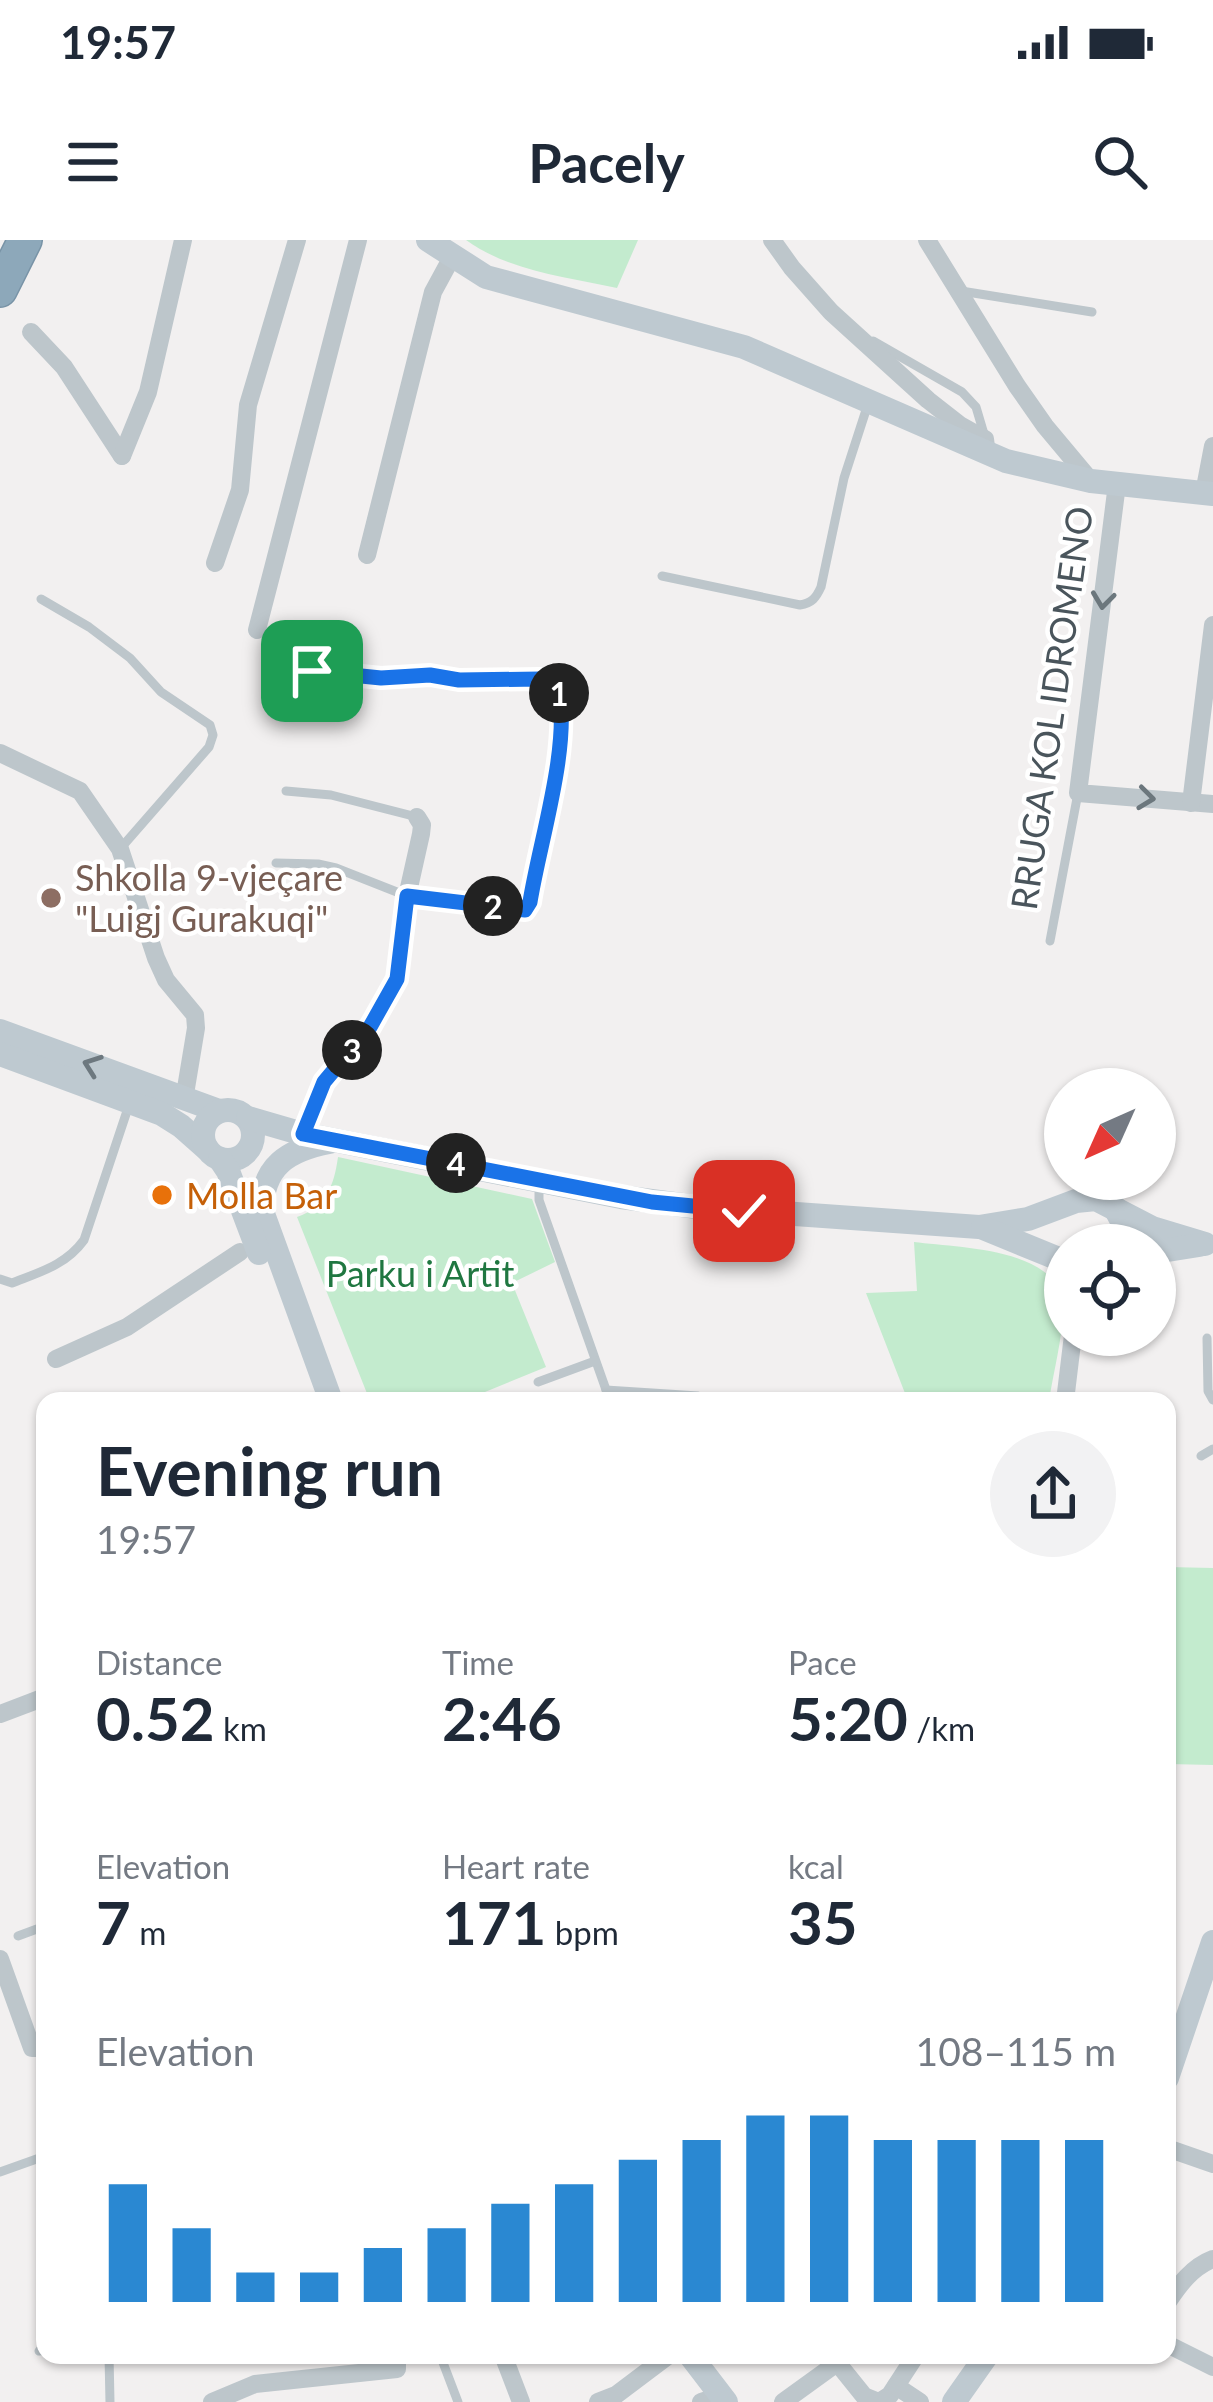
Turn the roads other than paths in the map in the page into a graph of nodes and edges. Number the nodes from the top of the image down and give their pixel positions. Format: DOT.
graph roads {
  1 [pos="22,240"];
  2 [pos="183,240"];
  3 [pos="297,240"];
  4 [pos="358,240"];
  5 [pos="428,240"];
  6 [pos="772,240"];
  7 [pos="927,240"];
  8 [pos="452,257"];
  9 [pos="0,269"];
  10 [pos="0,290"];
  11 [pos="958,291"];
  12 [pos="1091,312"];
  13 [pos="31,332"];
  14 [pos="868,404"];
  15 [pos="1213,446"];
  16 [pos="986,447"];
  17 [pos="1090,481"];
  18 [pos="1117,484"];
  19 [pos="1209,494"];
  20 [pos="367,555"];
  21 [pos="214,563"];
  22 [pos="662,576"];
  23 [pos="40,599"];
  24 [pos="1213,625"];
  25 [pos="257,630"];
  26 [pos="312,671"];
  27 [pos="0,752"];
  28 [pos="286,791"];
  29 [pos="1078,793"];
  30 [pos="1191,803"];
  31 [pos="1213,804"];
  32 [pos="417,817"];
  33 [pos="120,848"];
  34 [pos="276,863"];
  35 [pos="407,896"];
  36 [pos="1050,941"];
  37 [pos="0,1031"];
  38 [pos="0,1054"];
  39 [pos="123,1100"];
  40 [pos="184,1100"];
  41 [pos="219,1111"];
  42 [pos="248,1118"];
  43 [pos="303,1134"];
  44 [pos="337,1140"];
  45 [pos="231,1153"];
  46 [pos="539,1179"];
  47 [pos="1067,1206"];
  48 [pos="1114,1208"];
  49 [pos="262,1211"];
  50 [pos="1056,1224"];
  51 [pos="1123,1224"];
  52 [pos="979,1227"];
  53 [pos="1209,1245"];
  54 [pos="1176,1249"];
  55 [pos="239,1252"];
  56 [pos="1044,1253"];
  57 [pos="0,1280"];
  58 [pos="1207,1338"];
  59 [pos="1070,1356"];
  60 [pos="56,1359"];
  61 [pos="595,1361"];
  62 [pos="538,1382"];
  63 [pos="312,1392"];
  64 [pos="328,1392"];
  65 [pos="607,1392"];
  66 [pos="1066,1392"];
  67 [pos="1213,1400"];
  68 [pos="1213,1449"];
  69 [pos="1202,1456"];
  70 [pos="36,1700"];
  71 [pos="0,1714"];
  72 [pos="36,1929"];
  73 [pos="18,1936"];
  74 [pos="1213,1942"];
  75 [pos="0,1959"];
  76 [pos="1176,2032"];
  77 [pos="36,2041"];
  78 [pos="1176,2151"];
  79 [pos="36,2159"];
  80 [pos="1213,2164"];
  81 [pos="0,2172"];
  82 [pos="1213,2259"];
  83 [pos="1176,2291"];
  84 [pos="1176,2348"];
  85 [pos="109,2364"];
  86 [pos="397,2364"];
  87 [pos="444,2364"];
  88 [pos="506,2364"];
  89 [pos="660,2364"];
  90 [pos="679,2364"];
  91 [pos="694,2364"];
  92 [pos="828,2364"];
  93 [pos="838,2364"];
  94 [pos="910,2364"];
  95 [pos="981,2364"];
  96 [pos="1213,2367"];
  97 [pos="896,2386"];
  98 [pos="611,2400"];
  99 [pos="110,2402"];
  100 [pos="212,2402"];
  101 [pos="458,2402"];
  102 [pos="521,2402"];
  103 [pos="711,2402"];
  104 [pos="783,2402"];
  105 [pos="920,2402"];
  106 [pos="954,2402"];
  1 -- 9 [label="highway"];
  1 -- 10 [label="highway"];
  2 -- 13 [label="street"];
  3 -- 21 [label="street"];
  4 -- 25 [label="street"];
  5 -- 8 [label="main road"];
  6 -- 16 [label="street"];
  7 -- 11 [label="street"];
  8 -- 14 [label="main road"];
  8 -- 20 [label="street"];
  11 -- 12 [label="lane"];
  11 -- 17 [label="street"];
  14 -- 16 [label="main road"];
  14 -- 22 [label="lane"];
  15 -- 19 [label="street"];
  16 -- 17 [label="main road"];
  17 -- 18 [label="main road"];
  18 -- 19 [label="main road"];
  18 -- 29 [label="street, RRUGA KOL IDROMENO, one-way"];
  23 -- 33 [label="lane"];
  24 -- 30 [label="street"];
  26 -- 35 [label="street"];
  27 -- 33 [label="street"];
  28 -- 32 [label="lane"];
  29 -- 30 [label="street, one-way"];
  29 -- 36 [label="lane, RRUGA KOL IDROMENO"];
  30 -- 31 [label="street"];
  32 -- 35 [label="street"];
  33 -- 40 [label="street"];
  34 -- 35 [label="lane"];
  35 -- 43 [label="street"];
  40 -- 37 [label="main road, one-way"];
  38 -- 39 [label="main road"];
  39 -- 45 [label="main road"];
  39 -- 57 [label="lane"];
  40 -- 41 [label="main road"];
  41 -- 42 [label="main road"];
  41 -- 45 [label="main road"];
  42 -- 43 [label="main road"];
  42 -- 45 [label="main road"];
  43 -- 44 [label="main road"];
  43 -- 45 [label="main road"];
  44 -- 46 [label="main road"];
  44 -- 49 [label="main road"];
  45 -- 49 [label="main road"];
  45 -- 63 [label="main road"];
  46 -- 52 [label="main road"];
  46 -- 61 [label="lane"];
  47 -- 48 [label="main road"];
  47 -- 50 [label="main road"];
  47 -- 52 [label="main road"];
  48 -- 51 [label="main road"];
  48 -- 53 [label="main road"];
  49 -- 64 [label="main road"];
  52 -- 56 [label="main road"];
  53 -- 54 [label="main road"];
  55 -- 60 [label="street"];
  58 -- 67 [label="lane"];
  59 -- 66 [label="street"];
  61 -- 62 [label="lane"];
  61 -- 65 [label="lane"];
  68 -- 69 [label="lane"];
  70 -- 71 [label="street"];
  72 -- 73 [label="lane"];
  74 -- 76 [label="main road"];
  75 -- 77 [label="street"];
  78 -- 80 [label="street"];
  79 -- 81 [label="lane"];
  82 -- 83 [label="street"];
  84 -- 96 [label="street"];
  85 -- 99 [label="lane"];
  86 -- 100 [label="street"];
  87 -- 101 [label="lane"];
  88 -- 102 [label="street"];
  89 -- 98 [label="street"];
  90 -- 103 [label="main road"];
  91 -- 103 [label="main road"];
  92 -- 104 [label="street"];
  93 -- 97 [label="street"];
  94 -- 97 [label="street"];
  95 -- 106 [label="main road"];
  97 -- 105 [label="street"];
}
